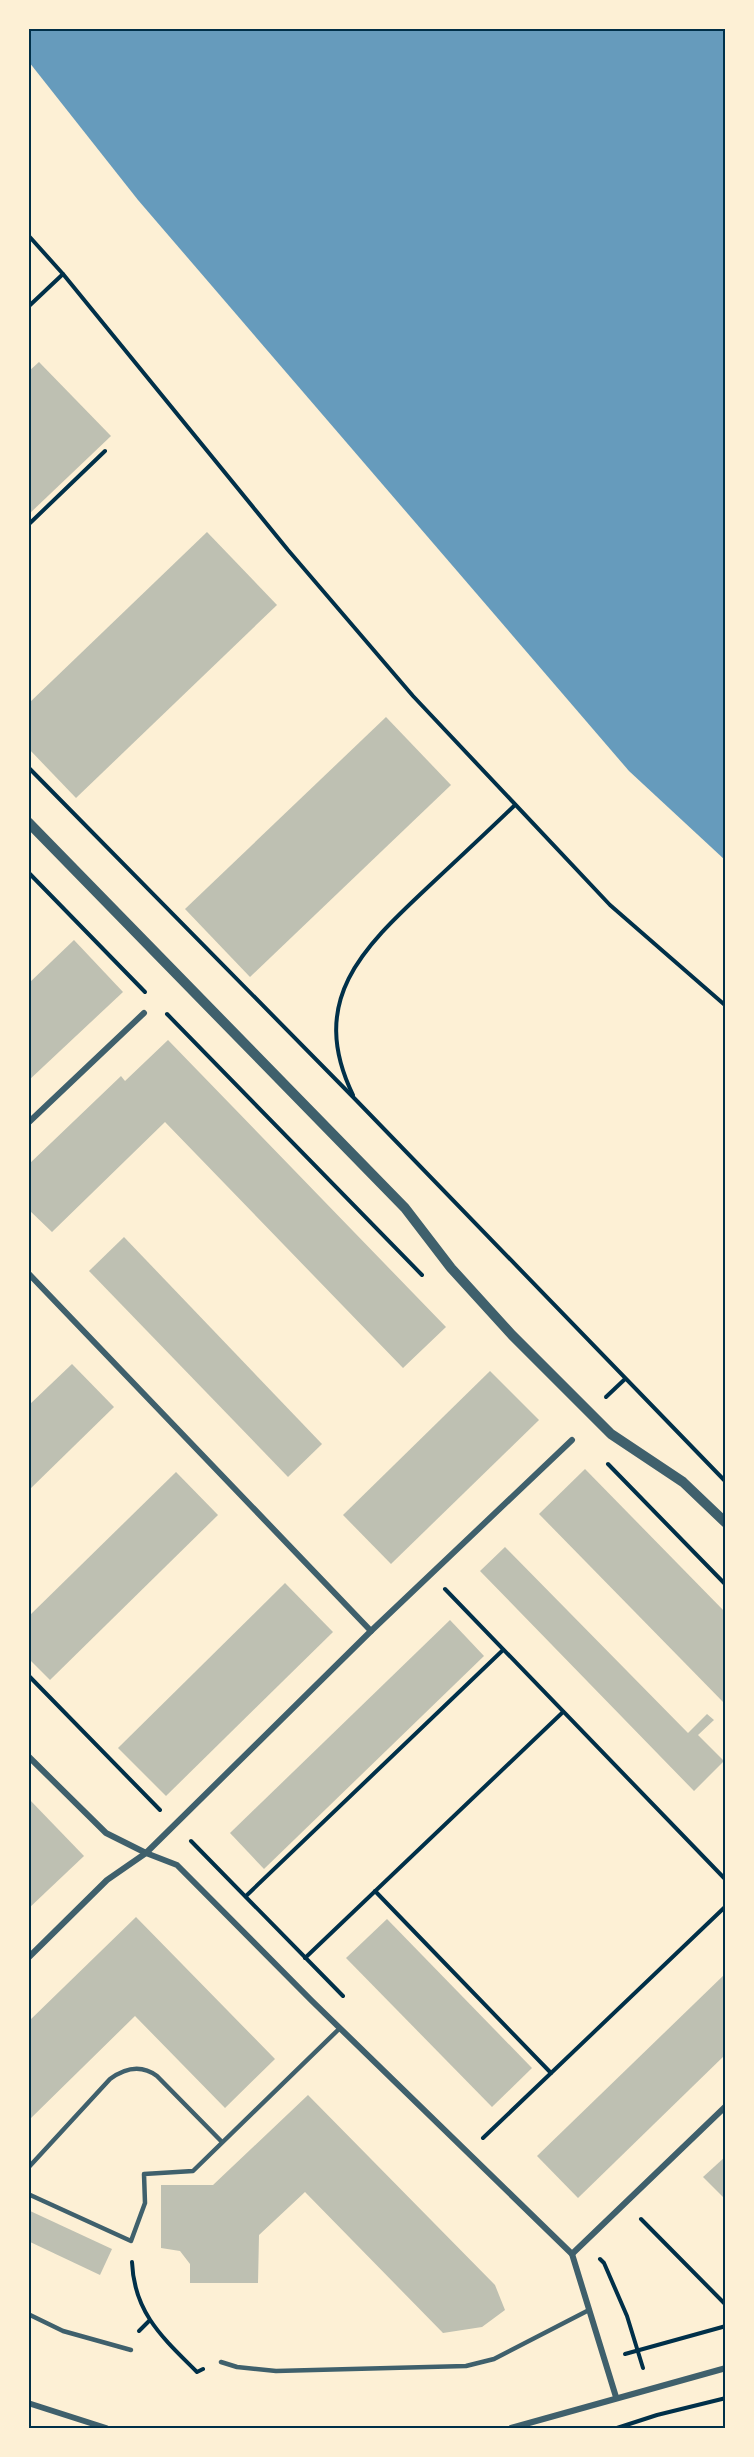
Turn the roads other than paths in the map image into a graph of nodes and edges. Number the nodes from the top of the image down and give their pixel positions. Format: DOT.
graph roads {
  1 [pos="28,822"];
  2 [pos="144,1013"];
  3 [pos="28,1123"];
  4 [pos="28,1274"];
  5 [pos="572,1440"];
  6 [pos="726,1523"];
  7 [pos="371,1631"];
  8 [pos="28,1756"];
  9 [pos="146,1853"];
  10 [pos="28,1958"];
  11 [pos="340,2028"];
  12 [pos="726,2106"];
  13 [pos="222,2142"];
  14 [pos="28,2168"];
  15 [pos="28,2194"];
  16 [pos="572,2254"];
  17 [pos="589,2310"];
  18 [pos="28,2314"];
  19 [pos="131,2350"];
  20 [pos="221,2362"];
  21 [pos="726,2368"];
  22 [pos="616,2397"];
  23 [pos="28,2403"];
  24 [pos="106,2428"];
  25 [pos="512,2428"];
  1 -- 6 [label="street"];
  2 -- 3 [label="street"];
  4 -- 7 [label="street"];
  5 -- 7 [label="street"];
  7 -- 9 [label="street"];
  8 -- 9 [label="street"];
  9 -- 10 [label="street"];
  9 -- 11 [label="street"];
  11 -- 13 [label="lane"];
  11 -- 16 [label="street"];
  12 -- 16 [label="street"];
  13 -- 14 [label="lane"];
  13 -- 15 [label="lane"];
  16 -- 17 [label="street"];
  17 -- 20 [label="lane"];
  17 -- 22 [label="street"];
  18 -- 19 [label="lane"];
  21 -- 22 [label="street"];
  22 -- 25 [label="street"];
  23 -- 24 [label="street"];
}
